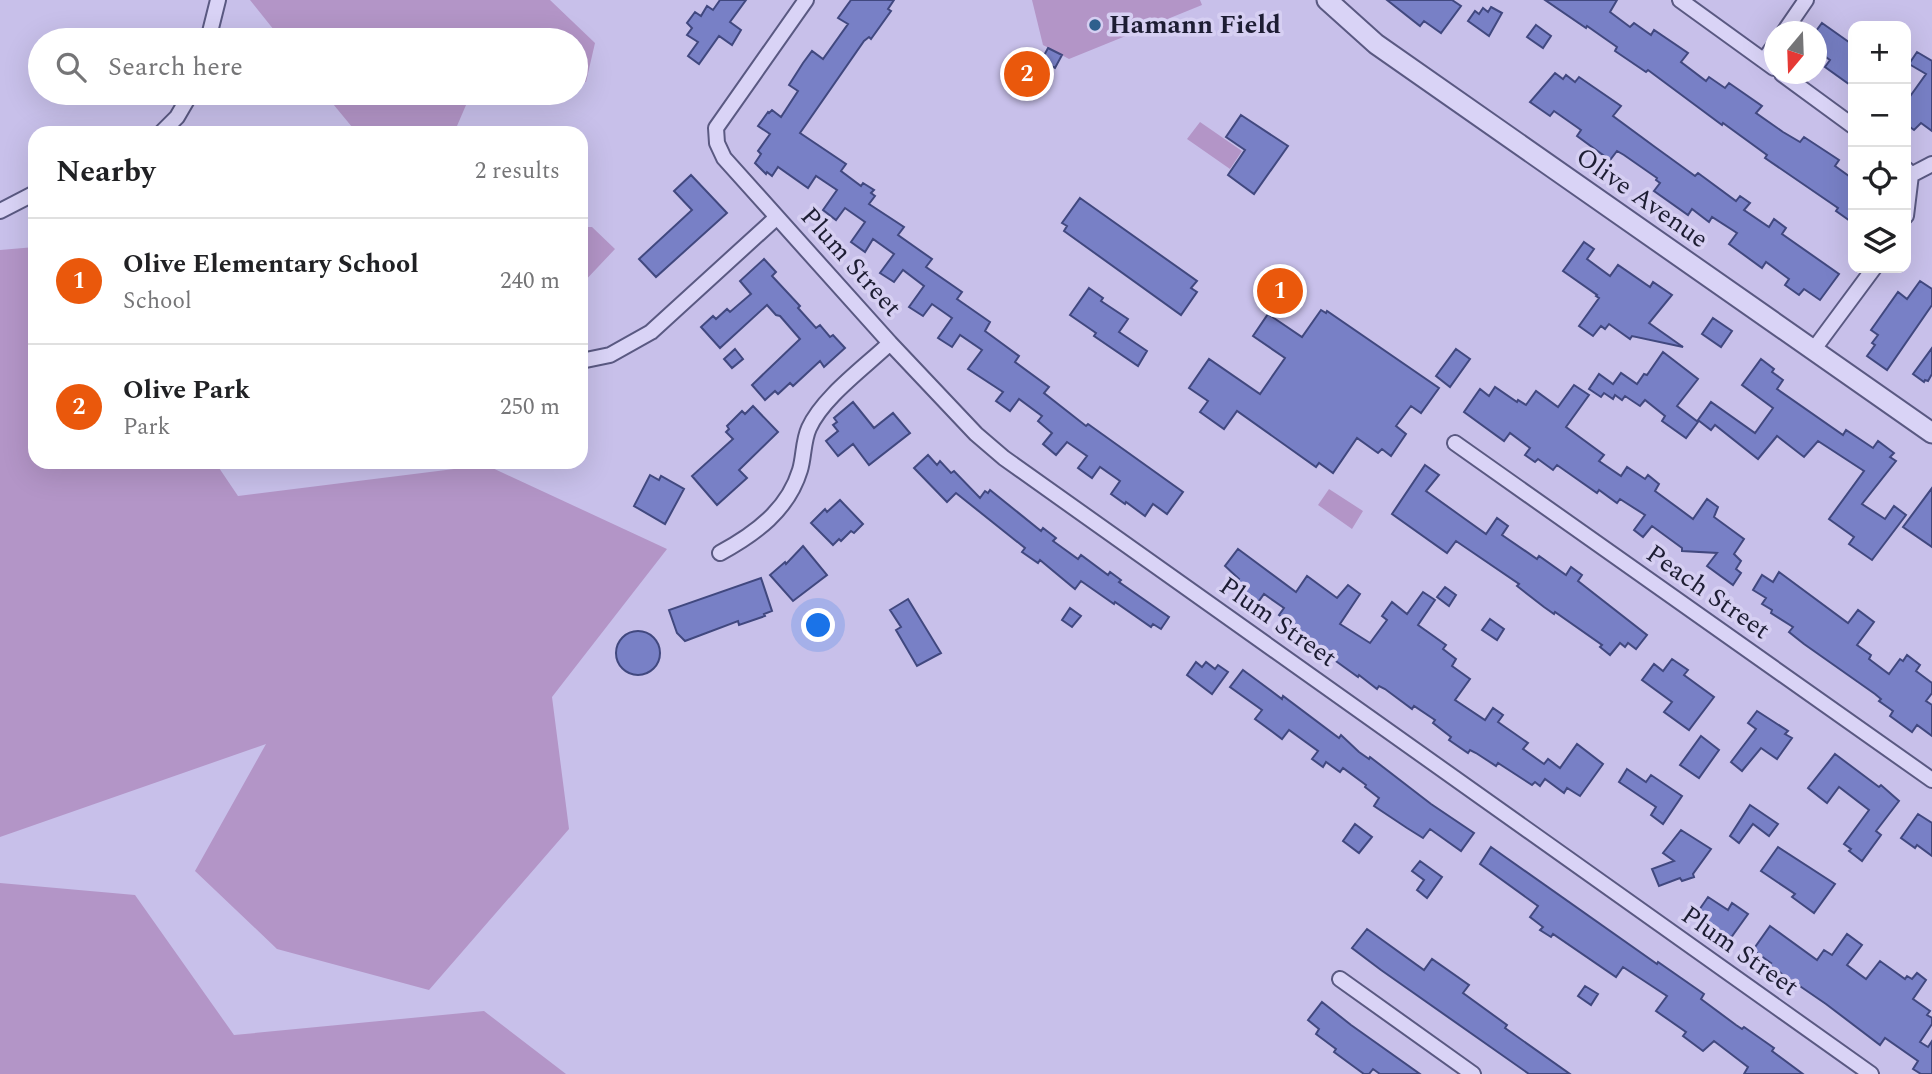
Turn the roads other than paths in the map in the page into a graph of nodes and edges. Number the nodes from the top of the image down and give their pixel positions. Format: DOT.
graph roads {
  1 [pos="218,0"];
  2 [pos="806,0"];
  3 [pos="1327,0"];
  4 [pos="1680,0"];
  5 [pos="1806,0"];
  6 [pos="1792,21"];
  7 [pos="211,28"];
  8 [pos="1764,60"];
  9 [pos="1796,84"];
  10 [pos="184,105"];
  11 [pos="1848,122"];
  12 [pos="168,126"];
  13 [pos="1932,164"];
  14 [pos="1911,171"];
  15 [pos="28,197"];
  16 [pos="0,211"];
  17 [pos="777,217"];
  18 [pos="1870,273"];
  19 [pos="890,343"];
  20 [pos="1814,349"];
  21 [pos="588,359"];
  22 [pos="1932,433"];
  23 [pos="1455,443"];
  24 [pos="720,553"];
  25 [pos="1932,780"];
  26 [pos="1340,979"];
  27 [pos="1473,1074"];
  28 [pos="1871,1074"];
  1 -- 7 [label="street"];
  2 -- 17 [label="street, Plum Street"];
  3 -- 20 [label="street, Olive Avenue"];
  4 -- 8 [label="street"];
  5 -- 6 [label="street"];
  9 -- 11 [label="street"];
  10 -- 12 [label="street"];
  13 -- 14 [label="street"];
  15 -- 16 [label="street"];
  17 -- 19 [label="street, Plum Street"];
  17 -- 21 [label="street"];
  18 -- 20 [label="street"];
  19 -- 24 [label="street"];
  19 -- 28 [label="street, Plum Street"];
  20 -- 22 [label="street, Olive Avenue"];
  23 -- 25 [label="street, Peach Street"];
  26 -- 27 [label="street"];
}
